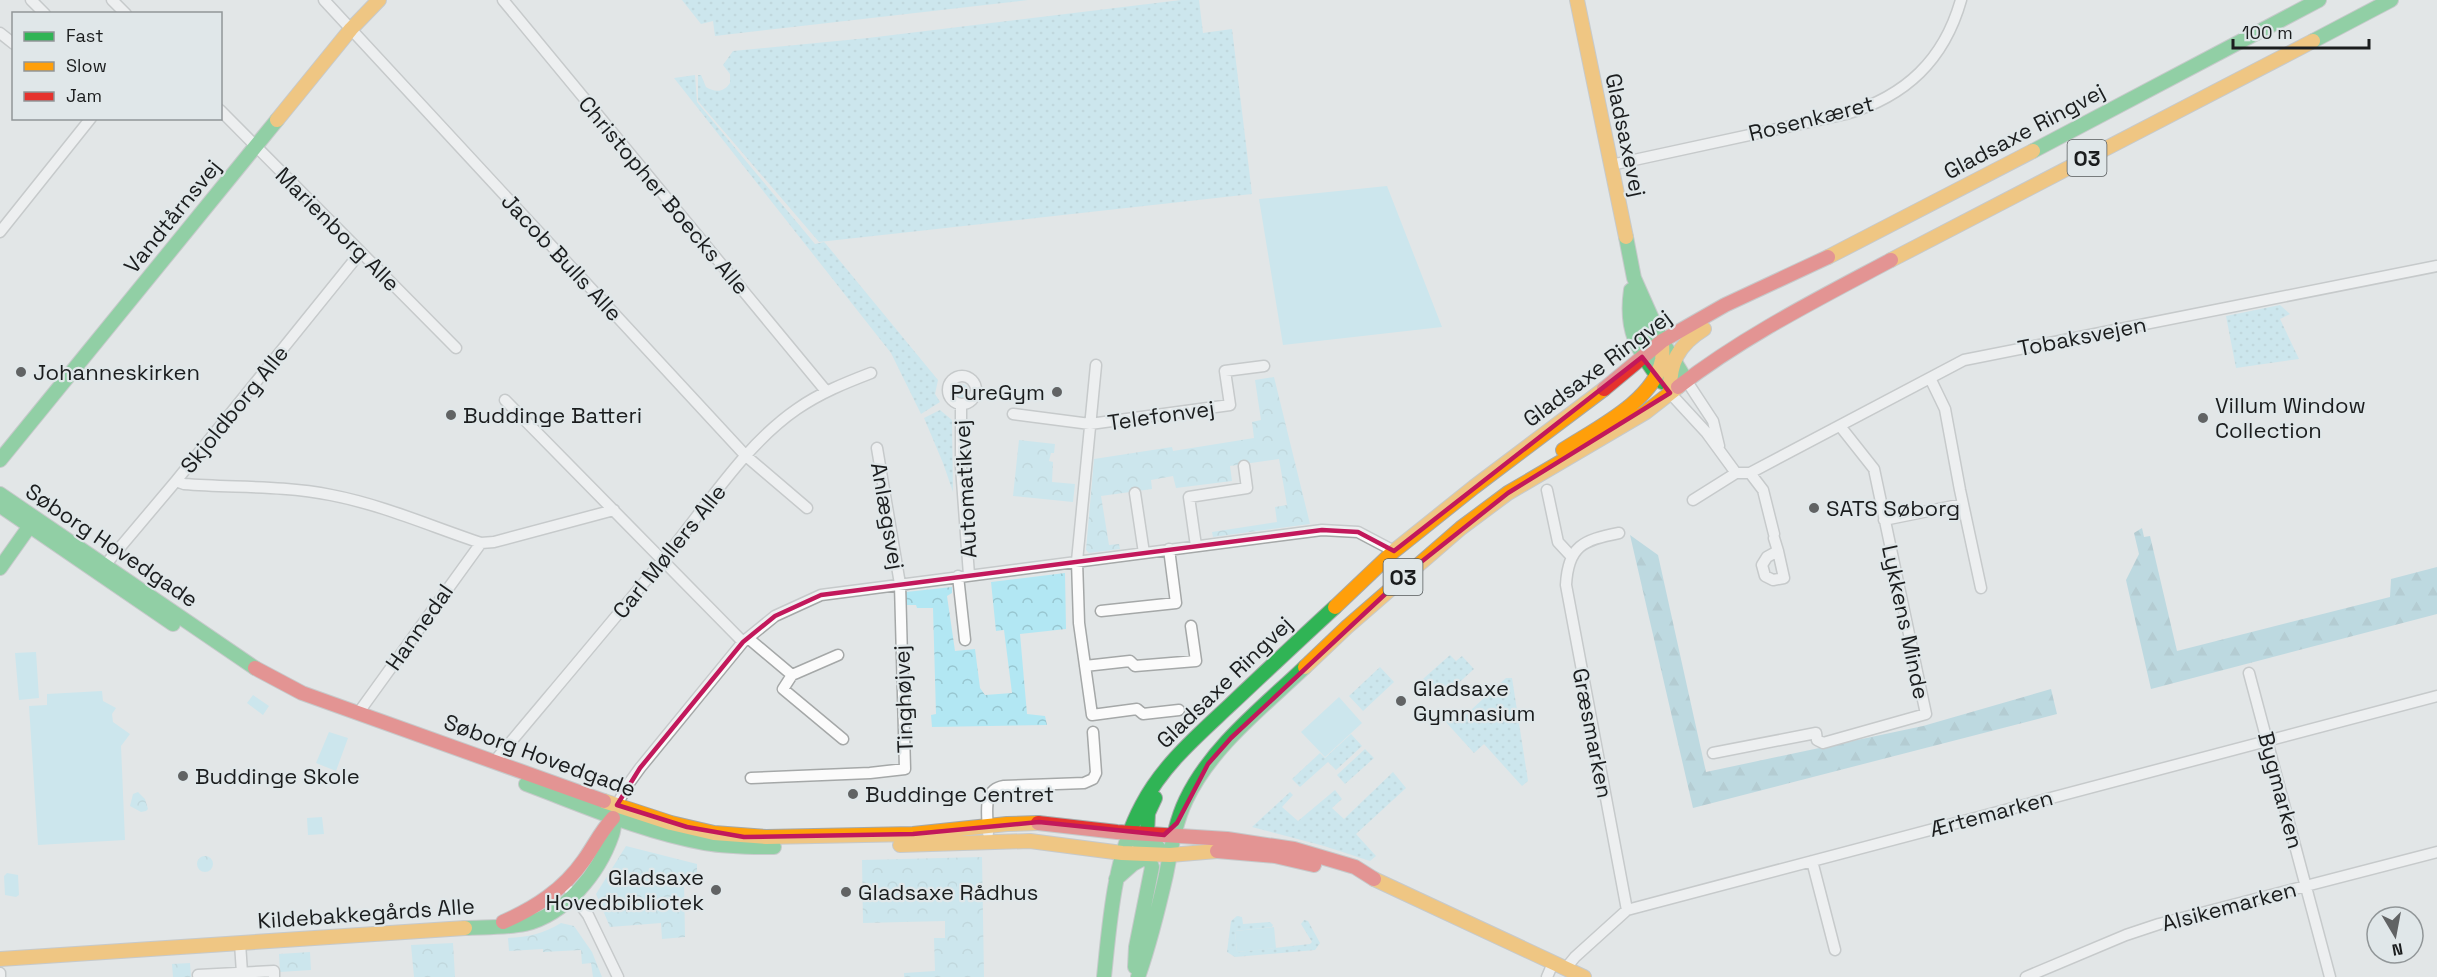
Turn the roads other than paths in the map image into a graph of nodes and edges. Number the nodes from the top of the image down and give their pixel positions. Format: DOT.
graph roads {
  1 [pos="31,0"];
  2 [pos="112,0"];
  3 [pos="324,0"];
  4 [pos="379,0"];
  5 [pos="503,0"];
  6 [pos="1577,0"];
  7 [pos="1960,0"];
  8 [pos="2319,0"];
  9 [pos="2391,0"];
  10 [pos="43,12"];
  11 [pos="124,12"];
  12 [pos="351,29"];
  13 [pos="0,33"];
  14 [pos="12,42"];
  15 [pos="222,112"];
  16 [pos="89,120"];
  17 [pos="256,147"];
  18 [pos="1611,165"];
  19 [pos="0,232"];
  20 [pos="360,253"];
  21 [pos="2437,266"];
  22 [pos="1788,275"];
  23 [pos="1634,278"];
  24 [pos="1662,340"];
  25 [pos="456,348"];
  26 [pos="1646,353"];
  27 [pos="1096,365"];
  28 [pos="1264,366"];
  29 [pos="1675,367"];
  30 [pos="871,373"];
  31 [pos="1657,376"];
  32 [pos="1930,378"];
  33 [pos="826,391"];
  34 [pos="1670,393"];
  35 [pos="505,400"];
  36 [pos="961,404"];
  37 [pos="1013,414"];
  38 [pos="1090,424"];
  39 [pos="1840,426"];
  40 [pos="877,448"];
  41 [pos="1721,452"];
  42 [pos="746,456"];
  43 [pos="0,460"];
  44 [pos="1244,466"];
  45 [pos="1736,473"];
  46 [pos="1750,473"];
  47 [pos="1535,479"];
  48 [pos="176,481"];
  49 [pos="1547,490"];
  50 [pos="1135,493"];
  51 [pos="0,494"];
  52 [pos="1693,500"];
  53 [pos="1963,504"];
  54 [pos="0,506"];
  55 [pos="807,508"];
  56 [pos="614,510"];
  57 [pos="1884,520"];
  58 [pos="33,522"];
  59 [pos="1619,533"];
  60 [pos="481,543"];
  61 [pos="1196,546"];
  62 [pos="1169,549"];
  63 [pos="1394,551"];
  64 [pos="1778,551"];
  65 [pos="1144,553"];
  66 [pos="1571,556"];
  67 [pos="663,560"];
  68 [pos="1077,561"];
  69 [pos="106,564"];
  70 [pos="0,568"];
  71 [pos="964,576"];
  72 [pos="900,584"];
  73 [pos="1981,588"];
  74 [pos="1101,610"];
  75 [pos="1191,626"];
  76 [pos="745,640"];
  77 [pos="965,640"];
  78 [pos="838,655"];
  79 [pos="1085,666"];
  80 [pos="2249,673"];
  81 [pos="792,675"];
  82 [pos="2437,696"];
  83 [pos="1179,710"];
  84 [pos="359,712"];
  85 [pos="1093,732"];
  86 [pos="1194,736"];
  87 [pos="843,739"];
  88 [pos="2268,740"];
  89 [pos="1713,753"];
  90 [pos="494,762"];
  91 [pos="751,778"];
  92 [pos="615,811"];
  93 [pos="988,826"];
  94 [pos="1161,842"];
  95 [pos="988,843"];
  96 [pos="1125,844"];
  97 [pos="2437,852"];
  98 [pos="1812,861"];
  99 [pos="1117,874"];
  100 [pos="1370,877"];
  101 [pos="565,885"];
  102 [pos="2306,885"];
  103 [pos="574,896"];
  104 [pos="1627,910"];
  105 [pos="495,926"];
  106 [pos="240,943"];
  107 [pos="1835,950"];
  108 [pos="0,959"];
  109 [pos="1559,966"];
  110 [pos="242,973"];
  111 [pos="198,975"];
  112 [pos="274,977"];
  113 [pos="618,977"];
  114 [pos="1104,977"];
  115 [pos="1137,977"];
  116 [pos="1547,977"];
  117 [pos="1584,977"];
  118 [pos="2026,977"];
  119 [pos="2330,977"];
  1 -- 10 [label="street"];
  2 -- 11 [label="street"];
  3 -- 12 [label="street, Jacob Bulls Alle"];
  4 -- 12 [label="street, Vandtårnsvej"];
  5 -- 33 [label="street, Christopher Boecks Alle"];
  6 -- 18 [label="street, Gladsaxevej"];
  7 -- 18 [label="street, Rosenkæret"];
  8 -- 22 [label="street, Gladsaxe Ringvej / O3"];
  9 -- 29 [label="street, Gladsaxe Ringvej / O3"];
  12 -- 17 [label="street, Vandtårnsvej"];
  12 -- 42 [label="street, Jacob Bulls Alle"];
  13 -- 14 [label="street"];
  15 -- 17 [label="street, Marienborg Alle"];
  16 -- 19 [label="street"];
  17 -- 20 [label="street, Marienborg Alle"];
  17 -- 43 [label="street, Vandtårnsvej"];
  18 -- 23 [label="street, Gladsaxevej"];
  20 -- 25 [label="street, Marienborg Alle"];
  20 -- 48 [label="street, Skjoldborg Alle"];
  21 -- 32 [label="street, Tobaksvejen"];
  22 -- 24 [label="street, Gladsaxe Ringvej / O3"];
  22 -- 29 [label="street"];
  23 -- 24 [label="street, Gladsaxevej"];
  23 -- 26 [label="street, Gladsaxevej"];
  24 -- 26 [label="street, Gladsaxe Ringvej / O3"];
  24 -- 29 [label="street"];
  26 -- 29 [label="street"];
  26 -- 31 [label="street, Gladsaxevej"];
  26 -- 63 [label="street, Gladsaxe Ringvej / O3"];
  27 -- 38 [label="street, Telefonvej"];
  28 -- 38 [label="street, Telefonvej"];
  29 -- 31 [label="street"];
  29 -- 34 [label="street, Gladsaxe Ringvej / O3"];
  29 -- 34 [label="street"];
  29 -- 41 [label="street"];
  30 -- 33 [label="street, Carl Møllers Alle"];
  31 -- 34 [label="street, Gladsaxevej"];
  31 -- 47 [label="street"];
  32 -- 39 [label="street, Tobaksvejen"];
  32 -- 53 [label="street"];
  33 -- 42 [label="street, Carl Møllers Alle"];
  34 -- 41 [label="street"];
  34 -- 47 [label="street, Gladsaxe Ringvej / O3"];
  35 -- 56 [label="street"];
  36 -- 71 [label="street, Automatikvej"];
  37 -- 38 [label="street, Telefonvej"];
  38 -- 68 [label="street, Telefonvej"];
  39 -- 46 [label="street, Tobaksvejen"];
  39 -- 57 [label="street, Lykkens Minde"];
  40 -- 72 [label="street, Anlægsvej"];
  41 -- 45 [label="street"];
  42 -- 55 [label="street, Jacob Bulls Alle"];
  42 -- 67 [label="street, Carl Møllers Alle"];
  44 -- 61 [label="street"];
  45 -- 46 [label="street, Tobaksvejen"];
  45 -- 52 [label="street"];
  46 -- 64 [label="street"];
  47 -- 94 [label="street, Gladsaxe Ringvej / O3"];
  48 -- 60 [label="street"];
  48 -- 69 [label="street, Skjoldborg Alle"];
  49 -- 66 [label="street"];
  50 -- 65 [label="street"];
  51 -- 58 [label="street, Søborg Hovedgade"];
  53 -- 57 [label="street"];
  53 -- 73 [label="street"];
  54 -- 58 [label="street, Søborg Hovedgade"];
  56 -- 60 [label="street"];
  56 -- 67 [label="street"];
  57 -- 89 [label="street, Lykkens Minde"];
  58 -- 69 [label="street, Søborg Hovedgade"];
  58 -- 70 [label="street"];
  58 -- 92 [label="street, Søborg Hovedgade"];
  59 -- 66 [label="street"];
  60 -- 84 [label="street, Hannedal"];
  61 -- 62 [label="street"];
  61 -- 63 [label="street"];
  62 -- 65 [label="street"];
  62 -- 74 [label="street"];
  63 -- 86 [label="street, Gladsaxe Ringvej / O3"];
  65 -- 68 [label="street"];
  66 -- 104 [label="street, Græsmarken"];
  67 -- 76 [label="street"];
  67 -- 90 [label="street, Carl Møllers Alle"];
  68 -- 71 [label="street"];
  68 -- 79 [label="street, Telefonvej"];
  69 -- 84 [label="street, Søborg Hovedgade"];
  71 -- 72 [label="street"];
  71 -- 77 [label="street"];
  72 -- 76 [label="street"];
  72 -- 91 [label="street, Tinghøjvej"];
  75 -- 79 [label="street"];
  76 -- 81 [label="street"];
  76 -- 92 [label="street"];
  78 -- 81 [label="street"];
  79 -- 83 [label="street, Telefonvej"];
  80 -- 88 [label="street, Bygmarken"];
  81 -- 87 [label="street"];
  82 -- 88 [label="street, Ærtemarken"];
  84 -- 90 [label="street, Søborg Hovedgade"];
  85 -- 93 [label="street"];
  86 -- 94 [label="street"];
  86 -- 96 [label="street, Gladsaxe Ringvej / O3"];
  88 -- 98 [label="street, Ærtemarken"];
  88 -- 102 [label="street, Bygmarken"];
  90 -- 92 [label="street, Søborg Hovedgade"];
  92 -- 93 [label="street, Søborg Hovedgade"];
  92 -- 95 [label="street, Søborg Hovedgade"];
  92 -- 101 [label="street, Kildebakkegårds Alle"];
  92 -- 103 [label="street, Kildebakkegårds Alle"];
  93 -- 95 [label="street"];
  93 -- 96 [label="street, Søborg Hovedgade"];
  94 -- 96 [label="street"];
  94 -- 96 [label="street"];
  94 -- 99 [label="street"];
  94 -- 100 [label="street"];
  94 -- 100 [label="street"];
  94 -- 115 [label="street"];
  94 -- 115 [label="street, O3"];
  95 -- 96 [label="street, Søborg Hovedgade"];
  95 -- 99 [label="street"];
  96 -- 99 [label="street, Gladsaxe Ringvej / O3"];
  97 -- 102 [label="street, Alsikemarken"];
  98 -- 104 [label="street, Ærtemarken"];
  98 -- 107 [label="street"];
  99 -- 114 [label="street, O3"];
  100 -- 109 [label="street"];
  101 -- 103 [label="street"];
  101 -- 105 [label="street, Kildebakkegårds Alle"];
  102 -- 118 [label="street, Alsikemarken"];
  102 -- 119 [label="street, Bygmarken"];
  103 -- 105 [label="street, Kildebakkegårds Alle"];
  103 -- 113 [label="street"];
  104 -- 109 [label="street, Ærtemarken"];
  105 -- 106 [label="street, Kildebakkegårds Alle"];
  106 -- 108 [label="street, Kildebakkegårds Alle"];
  106 -- 110 [label="street, Kildebakkegårds Alle"];
  109 -- 116 [label="street"];
  109 -- 117 [label="street"];
  110 -- 111 [label="street"];
  110 -- 112 [label="street"];
}
